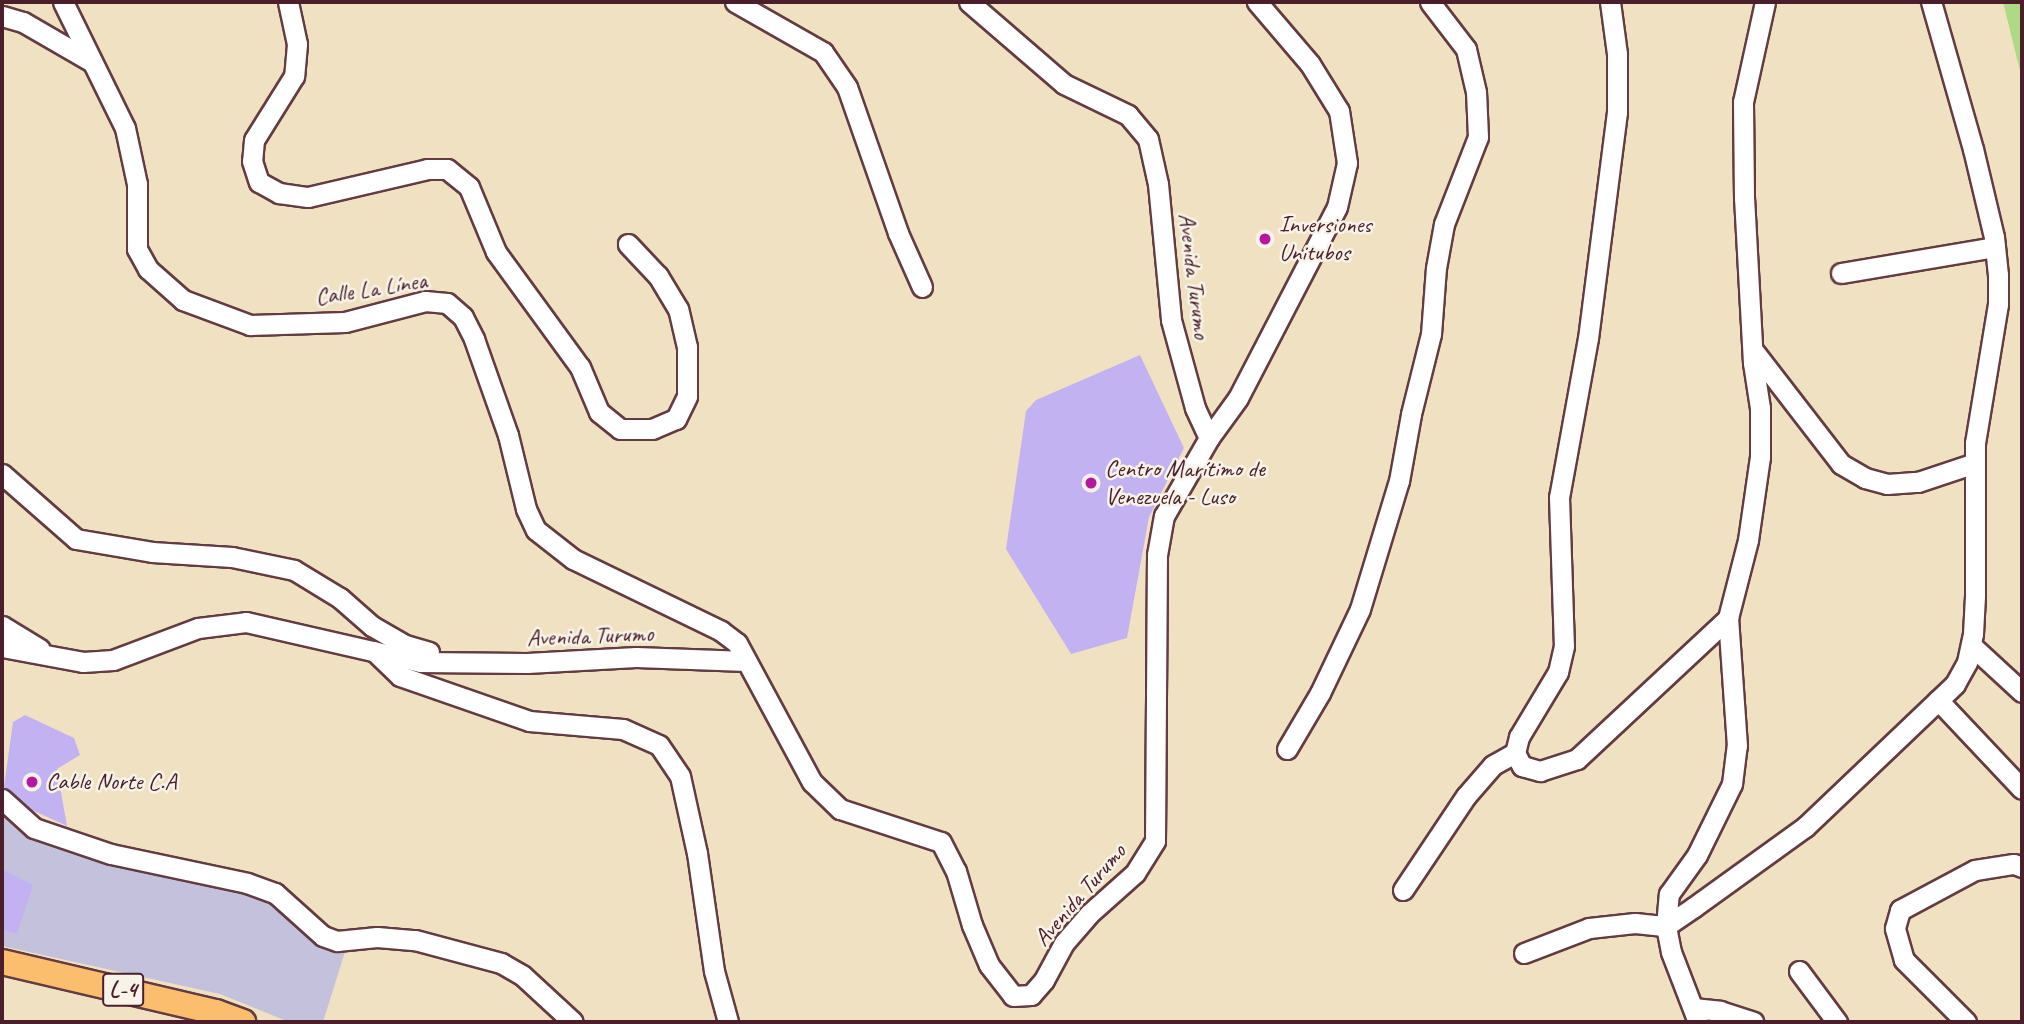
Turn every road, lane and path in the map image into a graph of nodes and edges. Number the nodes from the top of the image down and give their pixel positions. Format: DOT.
graph roads {
  1 [pos="63,2"];
  2 [pos="288,2"];
  3 [pos="735,2"];
  4 [pos="969,2"];
  5 [pos="1257,2"];
  6 [pos="1430,2"];
  7 [pos="1610,2"];
  8 [pos="1765,2"];
  9 [pos="1931,2"];
  10 [pos="2,16"];
  11 [pos="92,62"];
  12 [pos="628,244"];
  13 [pos="1995,247"];
  14 [pos="1841,272"];
  15 [pos="922,287"];
  16 [pos="1752,349"];
  17 [pos="1209,438"];
  18 [pos="1975,463"];
  19 [pos="2,474"];
  20 [pos="1728,618"];
  21 [pos="2,626"];
  22 [pos="1971,645"];
  23 [pos="2,647"];
  24 [pos="373,650"];
  25 [pos="50,655"];
  26 [pos="746,661"];
  27 [pos="467,664"];
  28 [pos="2022,692"];
  29 [pos="1938,700"];
  30 [pos="1287,749"];
  31 [pos="1515,753"];
  32 [pos="2022,789"];
  33 [pos="2,799"];
  34 [pos="2022,867"];
  35 [pos="1403,890"];
  36 [pos="1666,926"];
  37 [pos="1524,953"];
  38 [pos="2,962"];
  39 [pos="1800,971"];
  40 [pos="1695,1015"];
  41 [pos="243,1022"];
  42 [pos="573,1022"];
  43 [pos="728,1022"];
  44 [pos="1749,1022"];
  45 [pos="1837,1022"];
  46 [pos="1966,1022"];
  1 -- 11 [label="street, Calle La Línea"];
  2 -- 12 [label="street"];
  3 -- 15 [label="street"];
  4 -- 17 [label="street, Avenida Turumo"];
  5 -- 17 [label="street"];
  6 -- 30 [label="street"];
  7 -- 31 [label="street"];
  8 -- 16 [label="street"];
  9 -- 13 [label="street"];
  10 -- 11 [label="street"];
  11 -- 26 [label="street, Calle La Línea"];
  13 -- 14 [label="street"];
  13 -- 18 [label="street"];
  16 -- 18 [label="street"];
  16 -- 20 [label="street"];
  17 -- 26 [label="street, Avenida Turumo"];
  18 -- 22 [label="street"];
  19 -- 27 [label="street"];
  20 -- 31 [label="street"];
  20 -- 36 [label="street"];
  21 -- 25 [label="street"];
  22 -- 28 [label="street"];
  22 -- 29 [label="street"];
  23 -- 25 [label="street, Avenida Turumo"];
  24 -- 25 [label="street, Avenida Turumo"];
  24 -- 27 [label="street, Avenida Turumo"];
  24 -- 43 [label="street"];
  26 -- 27 [label="street, Avenida Turumo"];
  29 -- 32 [label="street"];
  29 -- 36 [label="street"];
  31 -- 35 [label="street"];
  33 -- 42 [label="street"];
  34 -- 46 [label="street"];
  36 -- 37 [label="street"];
  36 -- 40 [label="street"];
  38 -- 41 [label="main road, L-4"];
  39 -- 45 [label="street"];
  40 -- 44 [label="street"];
}
